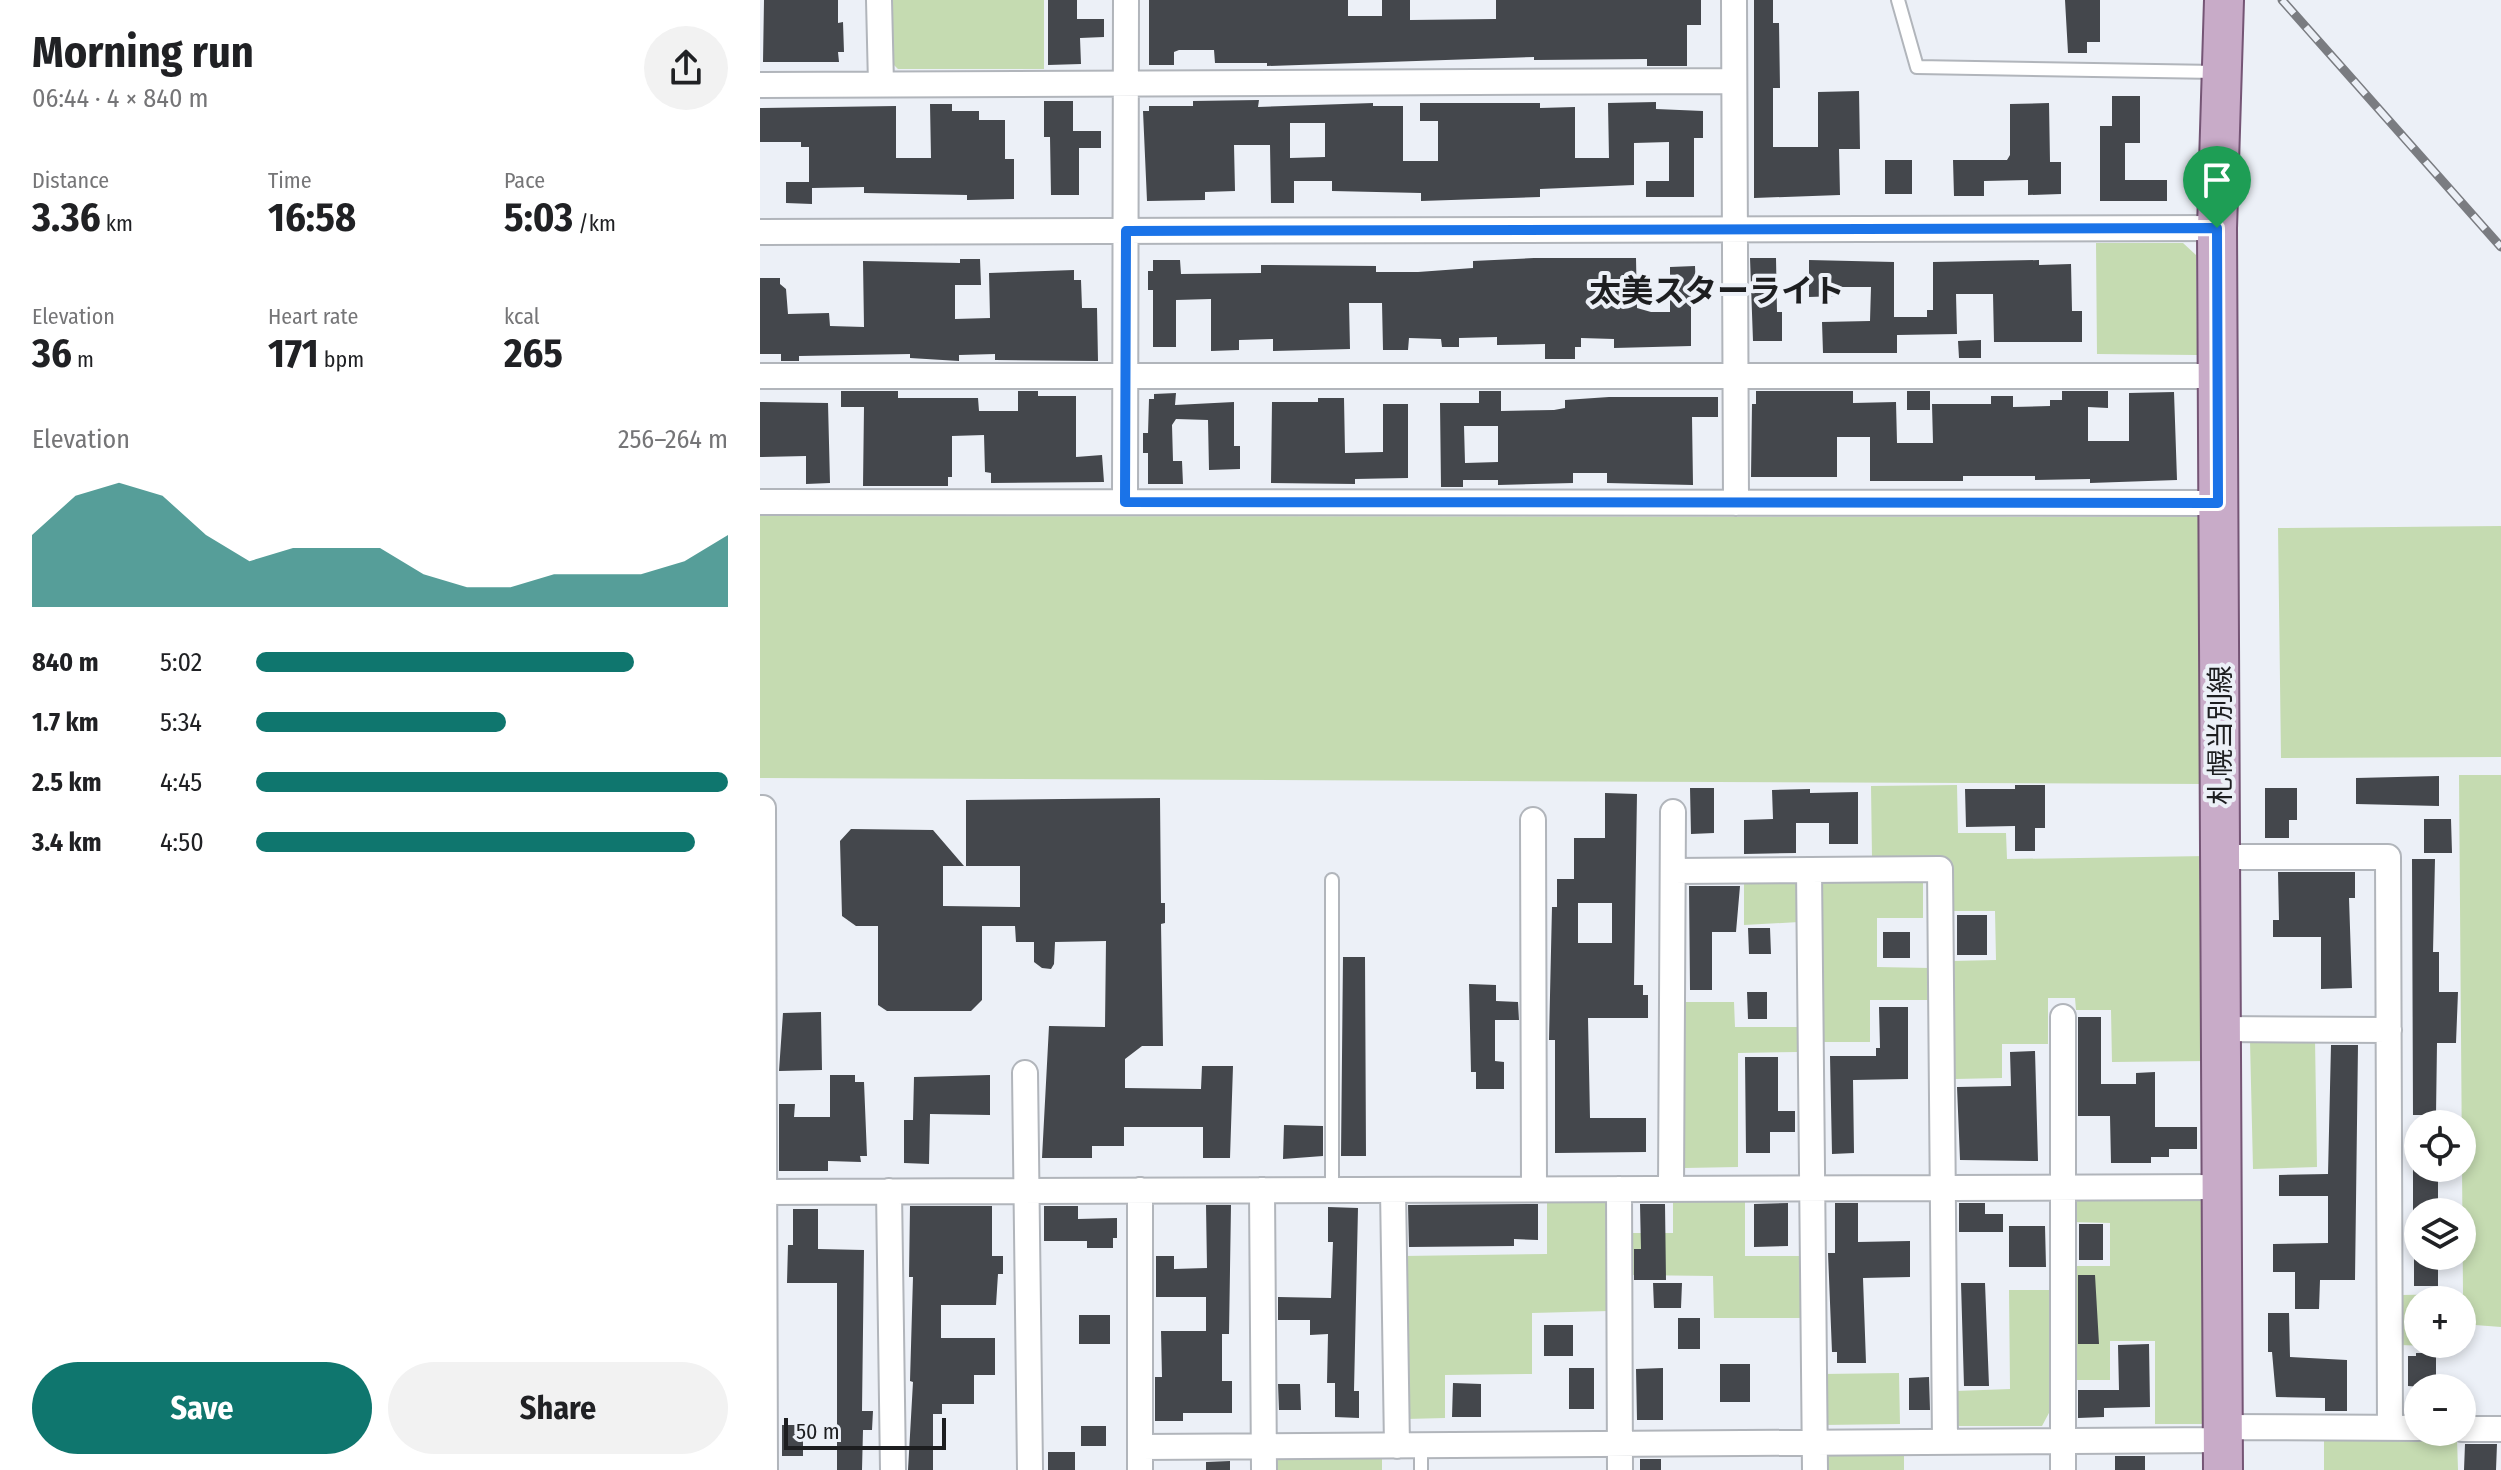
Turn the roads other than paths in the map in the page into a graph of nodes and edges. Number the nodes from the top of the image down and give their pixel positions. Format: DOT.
graph roads {
  1 [pos="879,0"];
  2 [pos="1126,0"];
  3 [pos="1734,0"];
  4 [pos="1898,0"];
  5 [pos="2224,0"];
  6 [pos="2224,72"];
  7 [pos="1734,81"];
  8 [pos="1126,83"];
  9 [pos="881,84"];
  10 [pos="760,85"];
  11 [pos="2217,228"];
  12 [pos="1735,230"];
  13 [pos="1126,231"];
  14 [pos="760,232"];
  15 [pos="760,376"];
  16 [pos="1126,376"];
  17 [pos="1735,376"];
  18 [pos="2218,376"];
  19 [pos="760,502"];
  20 [pos="1125,502"];
  21 [pos="1736,503"];
  22 [pos="2218,503"];
  23 [pos="760,808"];
  24 [pos="1673,812"];
  25 [pos="1533,820"];
  26 [pos="2220,857"];
  27 [pos="1809,870"];
  28 [pos="1673,871"];
  29 [pos="1332,880"];
  30 [pos="2063,1017"];
  31 [pos="2221,1029"];
  32 [pos="2389,1030"];
  33 [pos="1025,1073"];
  34 [pos="2222,1187"];
  35 [pos="1814,1188"];
  36 [pos="1943,1188"];
  37 [pos="2062,1188"];
  38 [pos="1534,1189"];
  39 [pos="1619,1189"];
  40 [pos="1671,1189"];
  41 [pos="1140,1190"];
  42 [pos="1262,1190"];
  43 [pos="1332,1190"];
  44 [pos="1393,1190"];
  45 [pos="889,1191"];
  46 [pos="1028,1191"];
  47 [pos="762,1192"];
  48 [pos="2390,1428"];
  49 [pos="2404,1428"];
  50 [pos="2476,1429"];
  51 [pos="2501,1429"];
  52 [pos="2063,1441"];
  53 [pos="1945,1442"];
  54 [pos="1815,1443"];
  55 [pos="1620,1444"];
  56 [pos="1421,1445"];
  57 [pos="1397,1446"];
  58 [pos="2223,1446"];
  59 [pos="1140,1458"];
  60 [pos="1264,1458"];
  61 [pos="765,1470"];
  62 [pos="893,1470"];
  63 [pos="1030,1470"];
  64 [pos="1421,1470"];
  65 [pos="1620,1470"];
  66 [pos="1815,1470"];
  67 [pos="2063,1470"];
  1 -- 9 [label="street"];
  2 -- 8 [label="street"];
  3 -- 7 [label="street"];
  4 -- 6 [label="lane"];
  5 -- 6 [label="main road, 札幌当別線"];
  6 -- 11 [label="main road, 札幌当別線"];
  7 -- 8 [label="street"];
  7 -- 12 [label="street"];
  8 -- 9 [label="street"];
  8 -- 13 [label="street"];
  9 -- 10 [label="street"];
  11 -- 12 [label="street"];
  11 -- 18 [label="main road, 札幌当別線"];
  12 -- 13 [label="street"];
  12 -- 17 [label="street"];
  13 -- 14 [label="street"];
  13 -- 16 [label="street"];
  15 -- 16 [label="street"];
  16 -- 17 [label="street"];
  16 -- 20 [label="street"];
  17 -- 18 [label="street"];
  17 -- 21 [label="street"];
  18 -- 22 [label="main road, 札幌当別線"];
  19 -- 20 [label="street"];
  20 -- 21 [label="street"];
  21 -- 22 [label="street"];
  22 -- 26 [label="main road, 札幌当別線"];
  23 -- 47 [label="street"];
  24 -- 28 [label="street"];
  25 -- 38 [label="street"];
  26 -- 31 [label="main road, 札幌当別線"];
  26 -- 32 [label="street"];
  27 -- 28 [label="street"];
  27 -- 35 [label="street"];
  27 -- 36 [label="street"];
  28 -- 40 [label="street"];
  29 -- 43 [label="lane"];
  30 -- 37 [label="street"];
  31 -- 32 [label="street"];
  31 -- 34 [label="main road, 札幌当別線"];
  32 -- 48 [label="street"];
  33 -- 46 [label="street"];
  34 -- 37 [label="street"];
  34 -- 58 [label="main road, 札幌当別線"];
  35 -- 36 [label="street"];
  35 -- 40 [label="street"];
  35 -- 54 [label="street"];
  36 -- 37 [label="street"];
  36 -- 53 [label="street"];
  37 -- 52 [label="street"];
  38 -- 39 [label="street"];
  38 -- 44 [label="street"];
  39 -- 40 [label="street"];
  39 -- 55 [label="street"];
  41 -- 42 [label="street"];
  41 -- 46 [label="street"];
  41 -- 59 [label="street"];
  42 -- 43 [label="street"];
  42 -- 60 [label="street"];
  43 -- 44 [label="street"];
  44 -- 57 [label="street"];
  45 -- 46 [label="street"];
  45 -- 47 [label="street"];
  45 -- 62 [label="street"];
  46 -- 63 [label="street"];
  47 -- 61 [label="street"];
  48 -- 49 [label="street"];
  48 -- 58 [label="street"];
  50 -- 51 [label="street"];
  52 -- 53 [label="street"];
  52 -- 58 [label="street"];
  52 -- 67 [label="street"];
  53 -- 54 [label="street"];
  54 -- 55 [label="street"];
  54 -- 66 [label="street"];
  55 -- 56 [label="street"];
  55 -- 65 [label="street"];
  56 -- 57 [label="street"];
  56 -- 64 [label="lane"];
  57 -- 60 [label="street"];
  59 -- 60 [label="street"];
}
